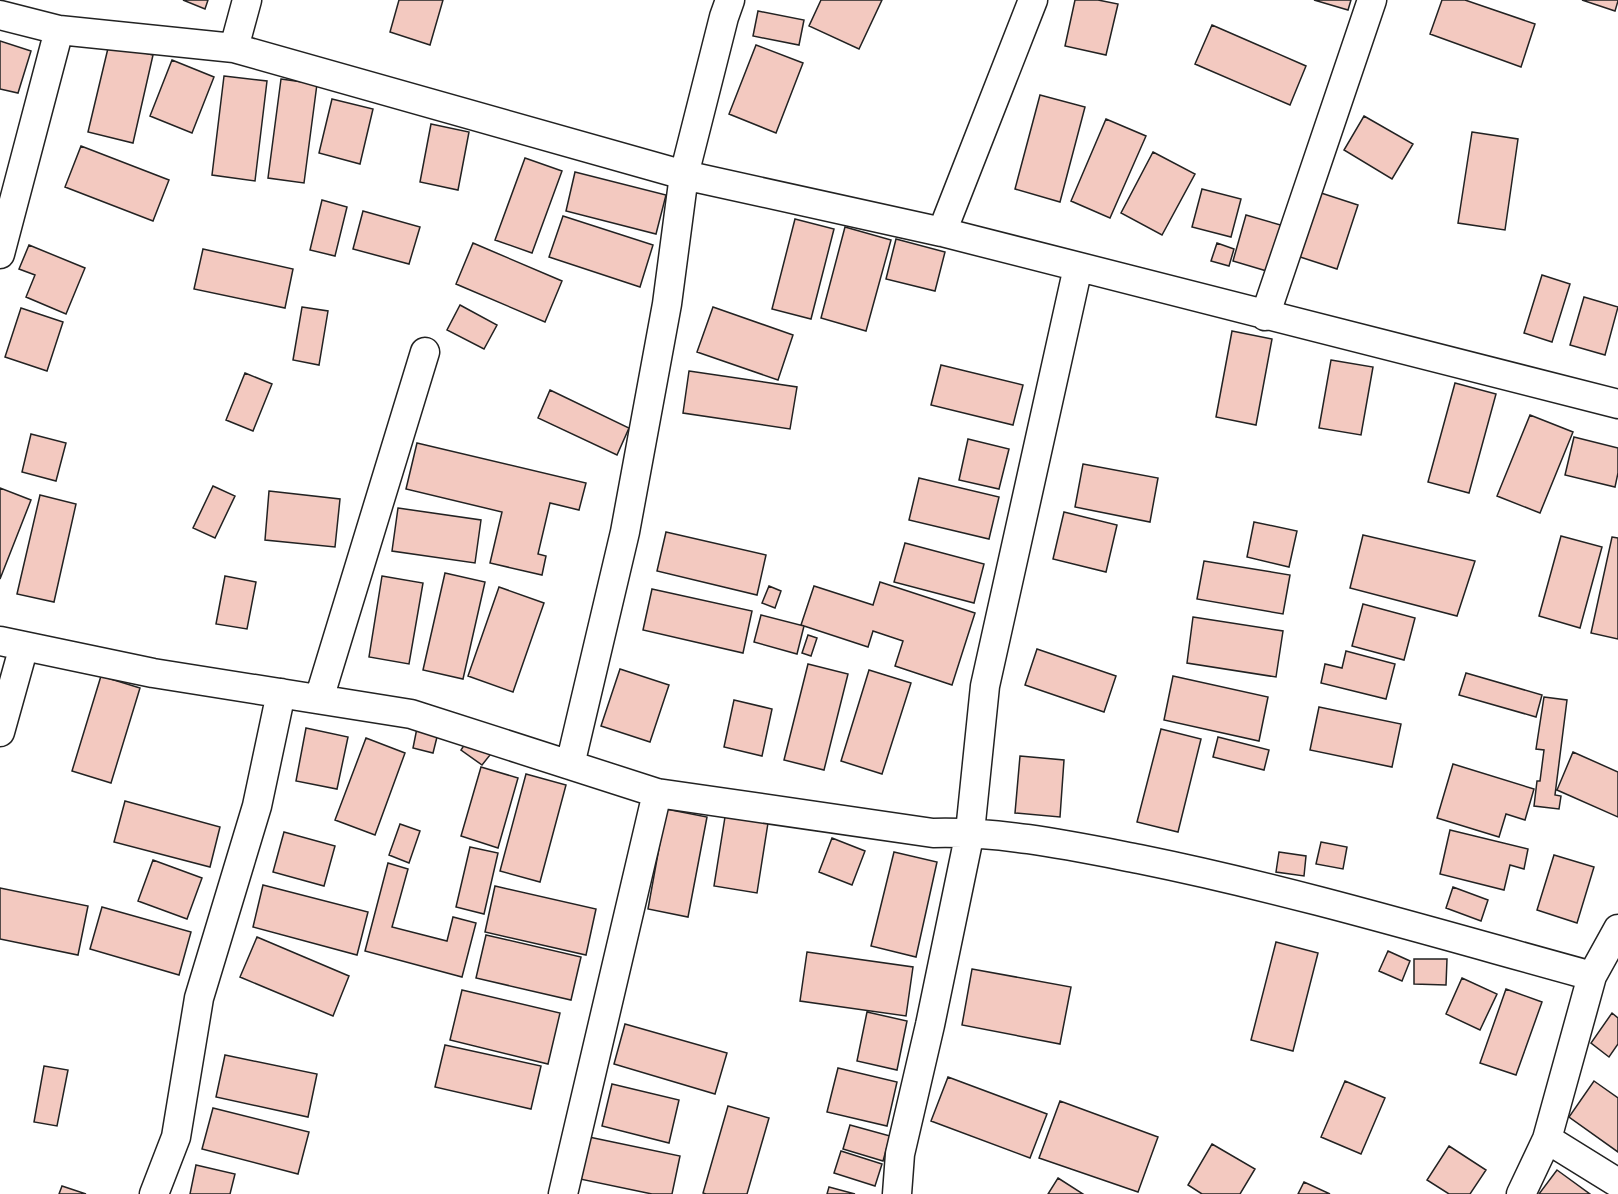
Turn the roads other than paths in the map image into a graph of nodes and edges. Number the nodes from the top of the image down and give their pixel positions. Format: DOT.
graph roads {
  1 [pos="247,0"];
  2 [pos="730,0"];
  3 [pos="1033,0"];
  4 [pos="1372,0"];
  5 [pos="0,15"];
  6 [pos="59,30"];
  7 [pos="234,48"];
  8 [pos="684,175"];
  9 [pos="942,232"];
  10 [pos="0,254"];
  11 [pos="1078,267"];
  12 [pos="1265,316"];
  13 [pos="425,352"];
  14 [pos="1618,404"];
  15 [pos="12,644"];
  16 [pos="281,693"];
  17 [pos="319,699"];
  18 [pos="0,732"];
  19 [pos="570,765"];
  20 [pos="657,793"];
  21 [pos="970,832"];
  22 [pos="1618,929"];
  23 [pos="1592,976"];
  24 [pos="1547,1139"];
  25 [pos="1618,1183"];
  26 [pos="154,1194"];
  27 [pos="563,1194"];
  28 [pos="897,1194"];
  29 [pos="1521,1194"];
  1 -- 7 [label="street"];
  2 -- 8 [label="street"];
  3 -- 9 [label="street"];
  4 -- 12 [label="street"];
  5 -- 6 [label="street"];
  6 -- 7 [label="street"];
  6 -- 10 [label="street"];
  7 -- 8 [label="street"];
  8 -- 9 [label="street"];
  8 -- 19 [label="street"];
  9 -- 11 [label="street"];
  11 -- 12 [label="street"];
  11 -- 21 [label="street"];
  12 -- 14 [label="street"];
  13 -- 17 [label="street"];
  15 -- 16 [label="street"];
  15 -- 18 [label="street"];
  16 -- 17 [label="street"];
  16 -- 26 [label="street"];
  17 -- 19 [label="street"];
  19 -- 20 [label="street"];
  20 -- 21 [label="street"];
  20 -- 27 [label="street"];
  21 -- 23 [label="street"];
  21 -- 28 [label="street"];
  22 -- 23 [label="street"];
  23 -- 24 [label="street"];
  24 -- 25 [label="street"];
  24 -- 29 [label="street"];
}
